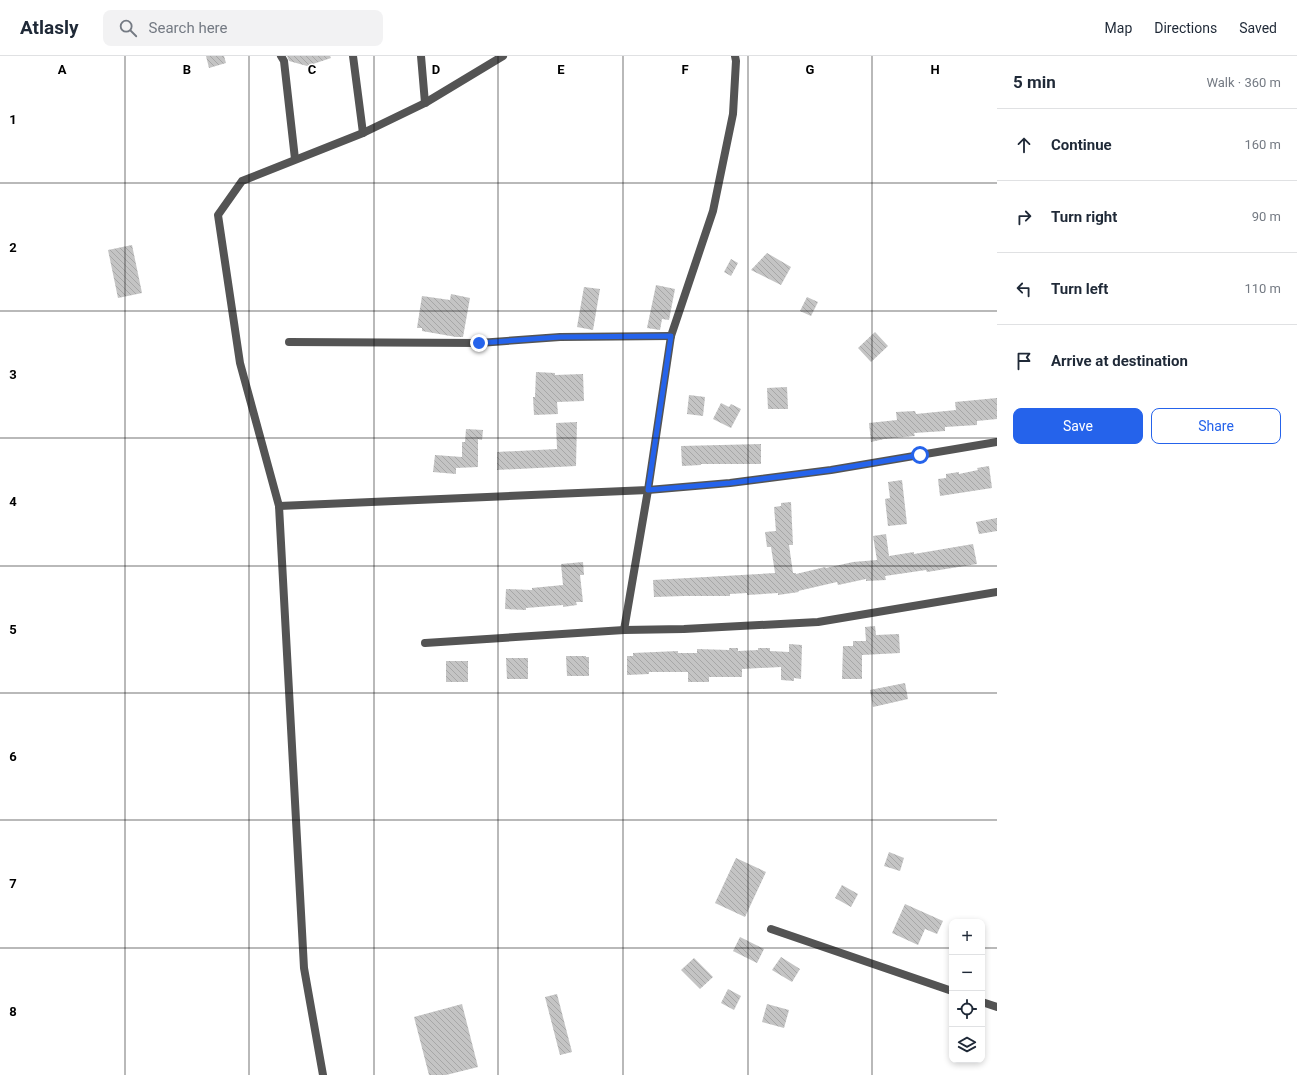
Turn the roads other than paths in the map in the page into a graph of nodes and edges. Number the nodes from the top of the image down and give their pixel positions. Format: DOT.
graph roads {
  1 [pos="281,56"];
  2 [pos="353,56"];
  3 [pos="422,56"];
  4 [pos="503,56"];
  5 [pos="735,56"];
  6 [pos="425,103"];
  7 [pos="363,133"];
  8 [pos="295,159"];
  9 [pos="671,336"];
  10 [pos="289,342"];
  11 [pos="997,442"];
  12 [pos="648,490"];
  13 [pos="280,506"];
  14 [pos="997,592"];
  15 [pos="624,630"];
  16 [pos="425,642"];
  17 [pos="771,929"];
  18 [pos="949,990"];
  19 [pos="985,1003"];
  20 [pos="997,1007"];
  21 [pos="323,1075"];
  1 -- 8 [label="street"];
  2 -- 7 [label="street"];
  3 -- 6 [label="street"];
  4 -- 6 [label="street"];
  5 -- 9 [label="street"];
  6 -- 7 [label="street"];
  7 -- 8 [label="street"];
  8 -- 13 [label="street"];
  9 -- 10 [label="street"];
  9 -- 12 [label="street"];
  11 -- 12 [label="street"];
  12 -- 13 [label="street"];
  12 -- 15 [label="street"];
  13 -- 21 [label="street"];
  14 -- 15 [label="street"];
  15 -- 16 [label="street"];
  17 -- 18 [label="street"];
  19 -- 20 [label="street"];
}
